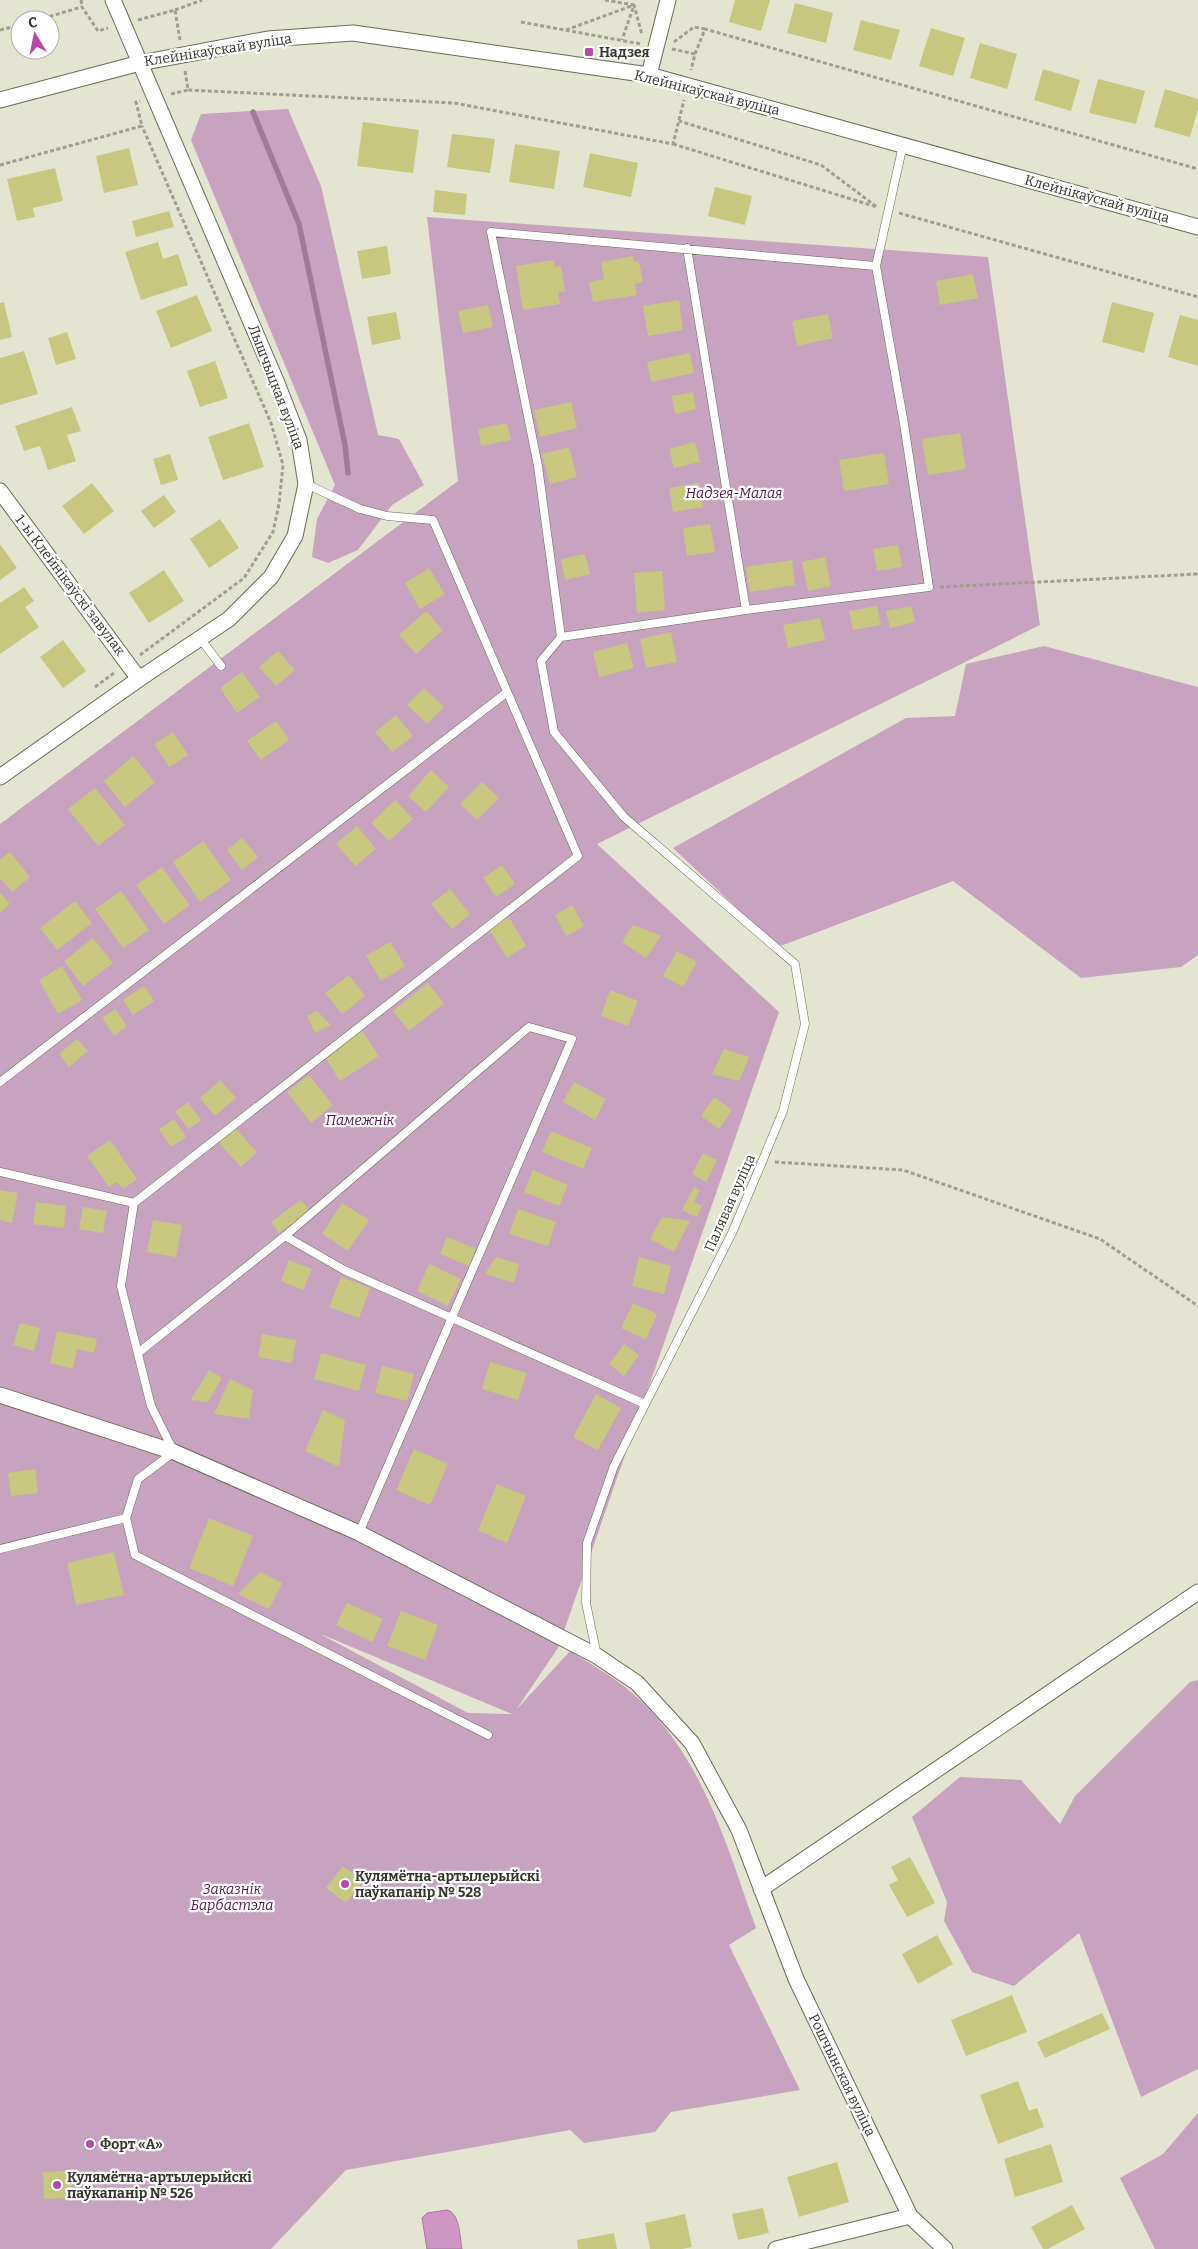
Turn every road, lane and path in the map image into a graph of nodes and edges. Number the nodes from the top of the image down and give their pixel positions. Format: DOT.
graph roads {
  1 [pos="81,0"];
  2 [pos="113,0"];
  3 [pos="202,0"];
  4 [pos="605,0"];
  5 [pos="668,0"];
  6 [pos="634,5"];
  7 [pos="82,7"];
  8 [pos="174,10"];
  9 [pos="60,13"];
  10 [pos="521,22"];
  11 [pos="124,24"];
  12 [pos="705,29"];
  13 [pos="566,30"];
  14 [pos="622,40"];
  15 [pos="695,54"];
  16 [pos="182,55"];
  17 [pos="140,63"];
  18 [pos="648,75"];
  19 [pos="687,86"];
  20 [pos="188,90"];
  21 [pos="156,98"];
  22 [pos="0,100"];
  23 [pos="679,121"];
  24 [pos="142,126"];
  25 [pos="673,144"];
  26 [pos="904,145"];
  27 [pos="0,165"];
  28 [pos="1198,169"];
  29 [pos="877,207"];
  30 [pos="889,210"];
  31 [pos="1198,227"];
  32 [pos="687,248"];
  33 [pos="876,266"];
  34 [pos="1198,296"];
  35 [pos="306,484"];
  36 [pos="0,491"];
  37 [pos="1198,574"];
  38 [pos="929,587"];
  39 [pos="746,610"];
  40 [pos="561,637"];
  41 [pos="200,638"];
  42 [pos="128,663"];
  43 [pos="221,666"];
  44 [pos="139,679"];
  45 [pos="88,692"];
  46 [pos="506,693"];
  47 [pos="0,777"];
  48 [pos="0,1082"];
  49 [pos="762,1162"];
  50 [pos="0,1172"];
  51 [pos="134,1203"];
  52 [pos="285,1236"];
  53 [pos="1198,1306"];
  54 [pos="452,1318"];
  55 [pos="138,1353"];
  56 [pos="0,1395"];
  57 [pos="645,1404"];
  58 [pos="174,1452"];
  59 [pos="126,1518"];
  60 [pos="359,1534"];
  61 [pos="0,1549"];
  62 [pos="1198,1592"];
  63 [pos="597,1656"];
  64 [pos="488,1735"];
  65 [pos="761,1888"];
  66 [pos="910,2216"];
  67 [pos="776,2249"];
  68 [pos="945,2249"];
  1 -- 7 [label="path"];
  2 -- 11 [label="street, Лышчыцкая вуліца"];
  3 -- 8 [label="path"];
  4 -- 6 [label="path"];
  5 -- 18 [label="street"];
  6 -- 13 [label="path"];
  6 -- 14 [label="path"];
  6 -- 14 [label="path"];
  7 -- 9 [label="path"];
  7 -- 11 [label="path"];
  8 -- 11 [label="path"];
  8 -- 16 [label="path"];
  10 -- 13 [label="path"];
  11 -- 17 [label="street, Лышчыцкая вуліца"];
  12 -- 15 [label="path"];
  12 -- 15 [label="path"];
  12 -- 28 [label="path"];
  13 -- 14 [label="path"];
  15 -- 19 [label="path"];
  16 -- 17 [label="street, Клейнікаўскай вуліца"];
  16 -- 18 [label="street, Клейнікаўскай вуліца"];
  16 -- 20 [label="path"];
  17 -- 21 [label="street, Лышчыцкая вуліца"];
  17 -- 22 [label="street, Клейнікаўскай вуліца"];
  18 -- 19 [label="street, Клейнікаўскай вуліца"];
  19 -- 23 [label="path"];
  19 -- 26 [label="street, Клейнікаўскай вуліца"];
  20 -- 21 [label="path"];
  20 -- 25 [label="path"];
  21 -- 24 [label="path"];
  21 -- 35 [label="street, Лышчыцкая вуліца"];
  23 -- 25 [label="path"];
  23 -- 29 [label="path"];
  24 -- 27 [label="path"];
  24 -- 42 [label="path"];
  25 -- 29 [label="path"];
  26 -- 30 [label="lane"];
  26 -- 31 [label="street, Клейнікаўскай вуліца"];
  29 -- 30 [label="path"];
  30 -- 33 [label="lane"];
  30 -- 34 [label="path"];
  32 -- 33 [label="lane"];
  32 -- 39 [label="lane"];
  32 -- 40 [label="lane"];
  33 -- 38 [label="lane"];
  35 -- 41 [label="street, Лышчыцкая вуліца"];
  35 -- 46 [label="lane"];
  36 -- 42 [label="street, 1-ы Клейнікаўскі завулак"];
  37 -- 38 [label="path"];
  38 -- 39 [label="lane"];
  39 -- 40 [label="lane"];
  40 -- 49 [label="lane, Палявая вуліца"];
  41 -- 43 [label="lane"];
  41 -- 44 [label="street, Лышчыцкая вуліца"];
  42 -- 44 [label="street, 1-ы Клейнікаўскі завулак"];
  42 -- 45 [label="path"];
  44 -- 47 [label="street, Лышчыцкая вуліца"];
  46 -- 48 [label="lane"];
  46 -- 51 [label="lane"];
  49 -- 53 [label="path"];
  49 -- 57 [label="lane, Палявая вуліца"];
  50 -- 51 [label="lane"];
  51 -- 55 [label="lane"];
  52 -- 54 [label="lane"];
  52 -- 54 [label="lane"];
  52 -- 55 [label="lane"];
  54 -- 57 [label="lane"];
  54 -- 60 [label="lane"];
  55 -- 58 [label="lane"];
  56 -- 58 [label="street, Рошчынская вуліца"];
  57 -- 63 [label="lane, Палявая вуліца"];
  58 -- 59 [label="lane"];
  58 -- 60 [label="street, Рошчынская вуліца"];
  59 -- 61 [label="lane"];
  59 -- 64 [label="lane"];
  60 -- 63 [label="street, Рошчынская вуліца"];
  62 -- 65 [label="street"];
  63 -- 65 [label="street, Рошчынская вуліца"];
  65 -- 66 [label="street, Рошчынская вуліца"];
  66 -- 67 [label="street"];
  66 -- 68 [label="street, Рошчынская вуліца"];
}
